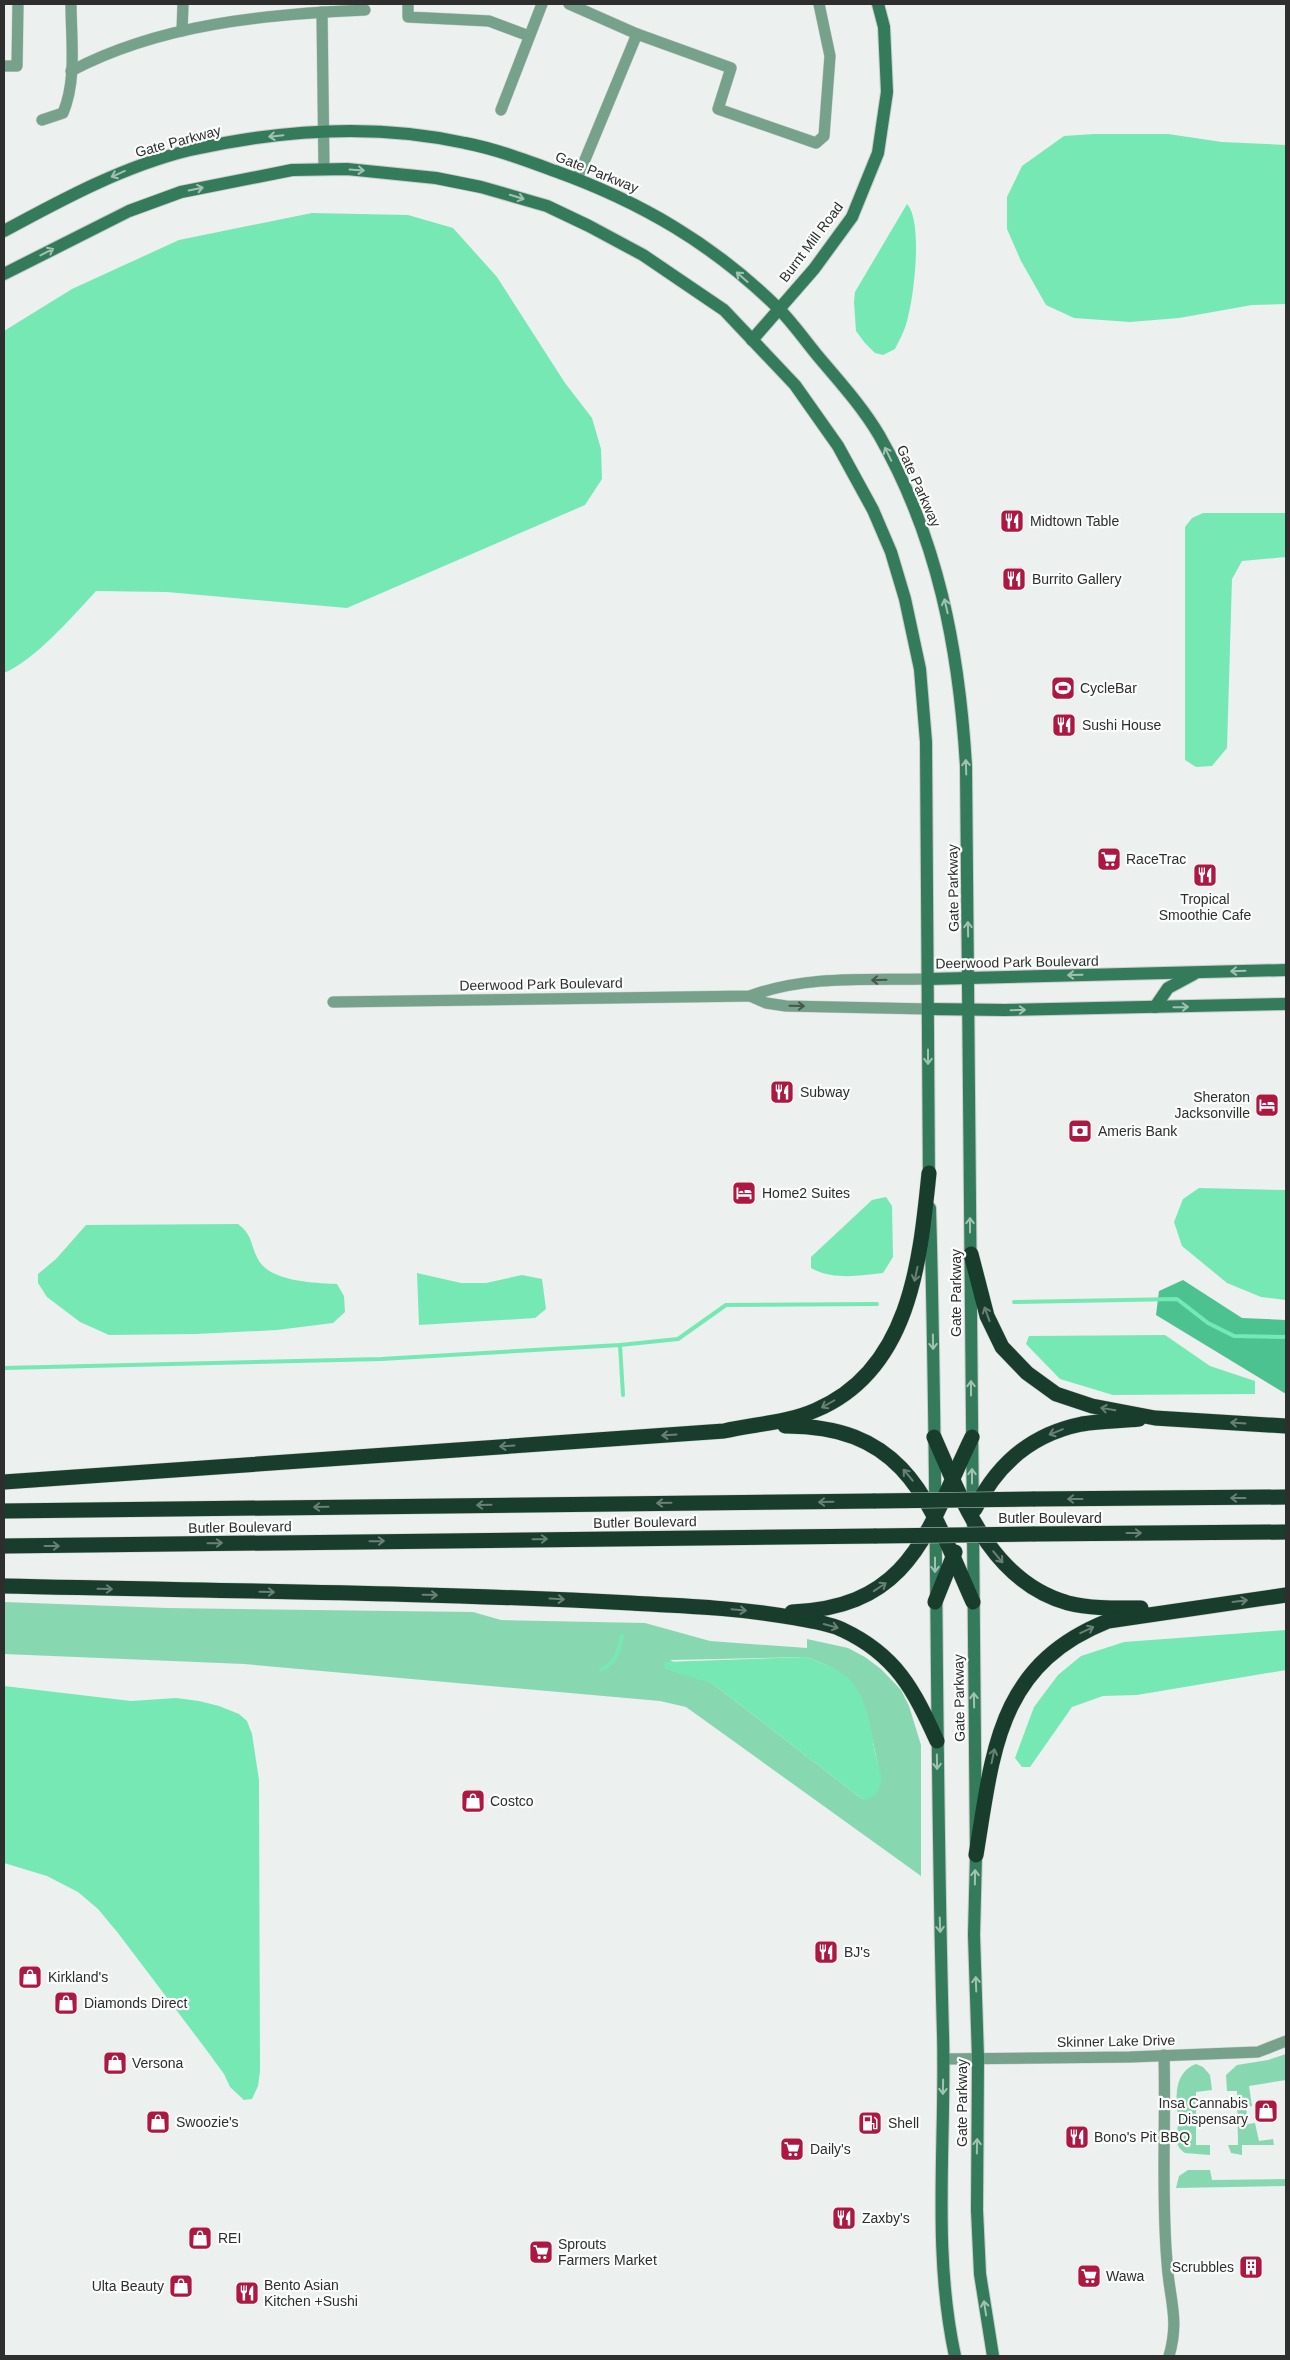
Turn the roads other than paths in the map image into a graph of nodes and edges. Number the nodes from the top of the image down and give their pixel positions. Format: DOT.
graph roads {
  1 [pos="18,4"];
  2 [pos="71,4"];
  3 [pos="183,4"];
  4 [pos="408,4"];
  5 [pos="542,4"];
  6 [pos="569,4"];
  7 [pos="818,4"];
  8 [pos="878,4"];
  9 [pos="365,10"];
  10 [pos="322,12"];
  11 [pos="182,31"];
  12 [pos="637,34"];
  13 [pos="529,36"];
  14 [pos="4,66"];
  15 [pos="71,71"];
  16 [pos="501,110"];
  17 [pos="42,120"];
  18 [pos="324,132"];
  19 [pos="324,169"];
  20 [pos="577,179"];
  21 [pos="4,231"];
  22 [pos="4,274"];
  23 [pos="779,309"];
  24 [pos="752,340"];
  25 [pos="1286,970"];
  26 [pos="1199,972"];
  27 [pos="969,978"];
  28 [pos="928,979"];
  29 [pos="750,996"];
  30 [pos="333,1002"];
  31 [pos="1286,1004"];
  32 [pos="1155,1007"];
  33 [pos="928,1009"];
  34 [pos="969,1010"];
  35 [pos="929,1174"];
  36 [pos="971,1254"];
  37 [pos="1156,1418"];
  38 [pos="1286,1426"];
  39 [pos="724,1430"];
  40 [pos="934,1437"];
  41 [pos="972,1437"];
  42 [pos="952,1478"];
  43 [pos="4,1482"];
  44 [pos="1286,1497"];
  45 [pos="4,1511"];
  46 [pos="934,1516"];
  47 [pos="972,1516"];
  48 [pos="1286,1532"];
  49 [pos="4,1546"];
  50 [pos="953,1557"];
  51 [pos="4,1586"];
  52 [pos="1286,1596"];
  53 [pos="935,1602"];
  54 [pos="973,1602"];
  55 [pos="1195,1607"];
  56 [pos="766,1613"];
  57 [pos="937,1741"];
  58 [pos="976,1855"];
  59 [pos="1286,2041"];
  60 [pos="1164,2055"];
  61 [pos="978,2058"];
  62 [pos="943,2059"];
  63 [pos="955,2356"];
  64 [pos="993,2356"];
  65 [pos="1169,2356"];
  1 -- 14 [label="street"];
  2 -- 15 [label="street"];
  3 -- 11 [label="street"];
  4 -- 13 [label="street"];
  5 -- 13 [label="street"];
  6 -- 12 [label="street"];
  7 -- 12 [label="street"];
  8 -- 23 [label="main road, Burnt Mill Road"];
  9 -- 10 [label="street"];
  10 -- 11 [label="street"];
  10 -- 18 [label="street"];
  11 -- 15 [label="street"];
  12 -- 20 [label="street"];
  13 -- 16 [label="street"];
  15 -- 17 [label="street"];
  18 -- 19 [label="street"];
  18 -- 20 [label="main road, Gate Parkway"];
  18 -- 21 [label="main road, Gate Parkway, one-way"];
  22 -- 19 [label="main road, Gate Parkway, one-way"];
  19 -- 24 [label="main road, Gate Parkway, one-way"];
  23 -- 20 [label="main road, Gate Parkway, one-way"];
  23 -- 24 [label="main road, Burnt Mill Road"];
  27 -- 23 [label="main road, Gate Parkway, one-way"];
  24 -- 28 [label="main road, Gate Parkway"];
  25 -- 26 [label="main road, Deerwood Park Boulevard, one-way"];
  26 -- 27 [label="main road, Deerwood Park Boulevard, one-way"];
  26 -- 32 [label="main road"];
  27 -- 28 [label="main road, Deerwood Park Boulevard"];
  27 -- 34 [label="main road, Gate Parkway"];
  28 -- 29 [label="street, Deerwood Park Boulevard, one-way"];
  28 -- 33 [label="main road, Gate Parkway"];
  29 -- 30 [label="street, Deerwood Park Boulevard"];
  29 -- 33 [label="street, Deerwood Park Boulevard, one-way"];
  32 -- 31 [label="main road, Deerwood Park Boulevard, one-way"];
  34 -- 32 [label="main road, Deerwood Park Boulevard, one-way"];
  33 -- 34 [label="main road, Deerwood Park Boulevard"];
  33 -- 35 [label="main road, Gate Parkway, one-way"];
  36 -- 34 [label="main road, Gate Parkway, one-way"];
  35 -- 39 [label="highway, one-way"];
  35 -- 40 [label="main road, Gate Parkway, one-way"];
  37 -- 36 [label="highway, one-way"];
  41 -- 36 [label="main road, Gate Parkway, one-way"];
  38 -- 37 [label="highway, one-way"];
  37 -- 47 [label="highway, one-way"];
  39 -- 43 [label="highway, one-way"];
  46 -- 39 [label="highway, one-way"];
  40 -- 42 [label="highway"];
  40 -- 46 [label="main road, Gate Parkway"];
  41 -- 42 [label="highway"];
  47 -- 41 [label="main road, Gate Parkway, one-way"];
  42 -- 46 [label="highway"];
  42 -- 47 [label="highway"];
  44 -- 45 [label="highway, Butler Boulevard, one-way, bridge"];
  46 -- 50 [label="highway"];
  46 -- 53 [label="main road, Gate Parkway, one-way"];
  56 -- 46 [label="highway, one-way"];
  47 -- 50 [label="highway"];
  47 -- 54 [label="main road, Gate Parkway"];
  47 -- 55 [label="highway, one-way"];
  49 -- 48 [label="highway, Butler Boulevard, one-way, bridge"];
  50 -- 53 [label="highway"];
  50 -- 54 [label="highway"];
  51 -- 56 [label="highway, one-way"];
  55 -- 52 [label="highway, one-way"];
  53 -- 57 [label="main road, Gate Parkway"];
  58 -- 54 [label="main road, Gate Parkway, one-way"];
  58 -- 55 [label="highway, one-way"];
  56 -- 57 [label="highway, one-way"];
  57 -- 62 [label="main road, Gate Parkway, one-way"];
  61 -- 58 [label="main road, Gate Parkway, one-way"];
  59 -- 60 [label="street, Skinner Lake Drive"];
  60 -- 61 [label="street, Skinner Lake Drive"];
  60 -- 65 [label="street"];
  61 -- 62 [label="street, Skinner Lake Drive"];
  64 -- 61 [label="main road, Gate Parkway, one-way"];
  62 -- 63 [label="main road, Gate Parkway, one-way"];
}
